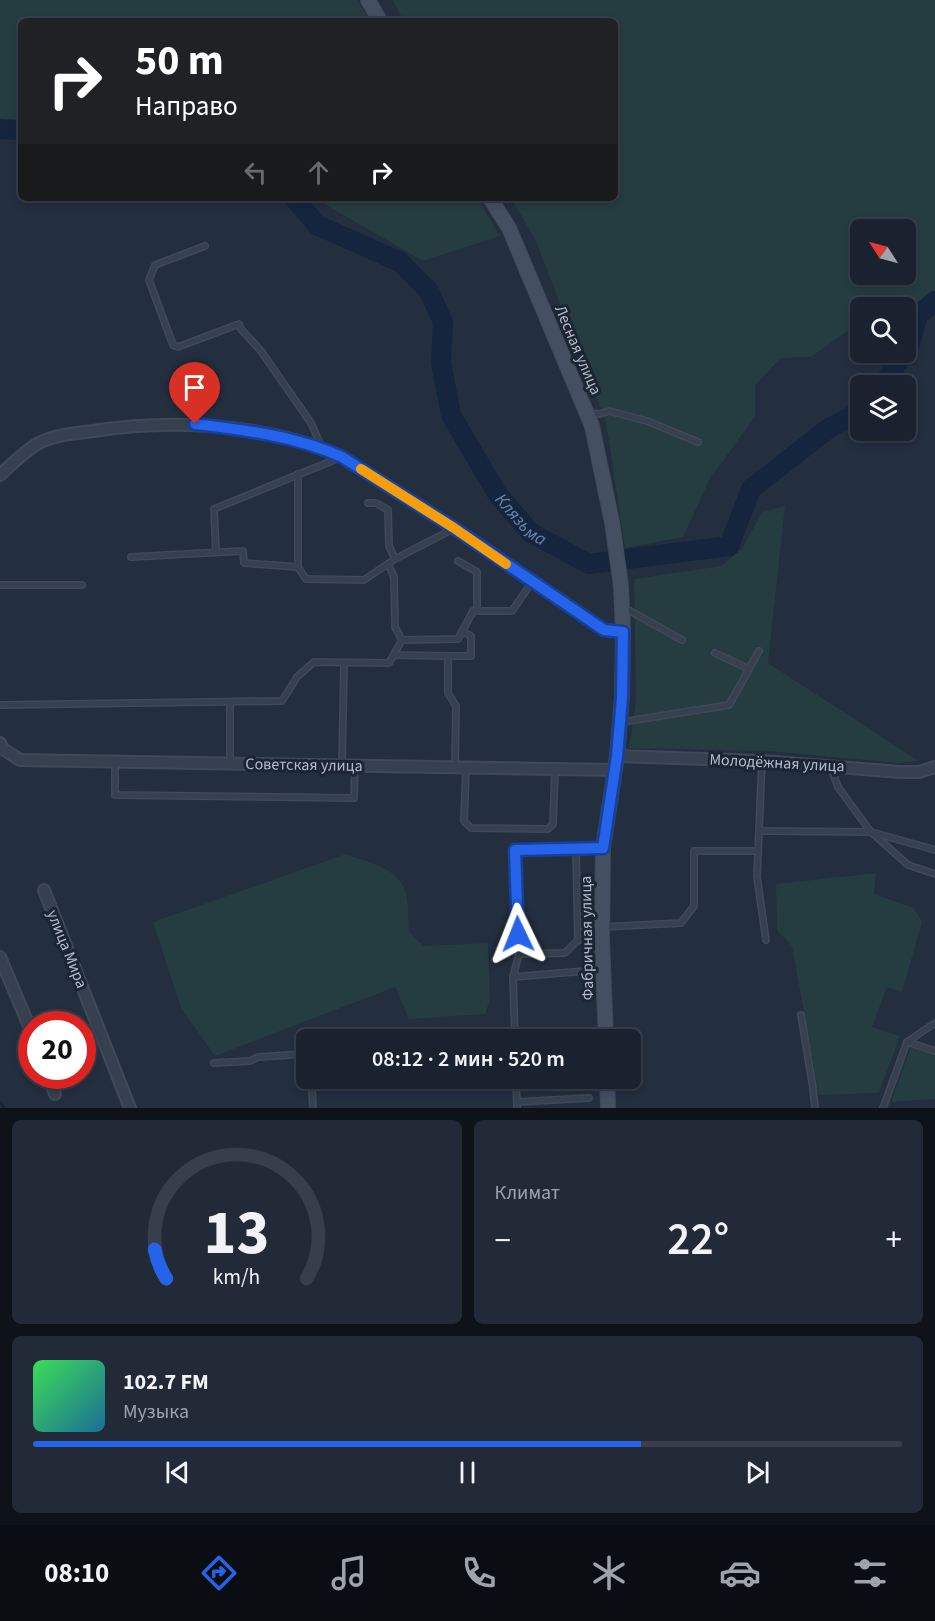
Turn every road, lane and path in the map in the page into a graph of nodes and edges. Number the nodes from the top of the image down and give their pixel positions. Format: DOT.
graph roads {
  1 [pos="368,0"];
  2 [pos="378,18"];
  3 [pos="492,201"];
  4 [pos="205,246"];
  5 [pos="586,413"];
  6 [pos="698,442"];
  7 [pos="322,448"];
  8 [pos="342,457"];
  9 [pos="298,474"];
  10 [pos="0,476"];
  11 [pos="368,503"];
  12 [pos="454,528"];
  13 [pos="216,552"];
  14 [pos="131,557"];
  15 [pos="395,559"];
  16 [pos="458,561"];
  17 [pos="388,564"];
  18 [pos="298,567"];
  19 [pos="532,582"];
  20 [pos="0,585"];
  21 [pos="82,585"];
  22 [pos="621,586"];
  23 [pos="622,606"];
  24 [pos="477,611"];
  25 [pos="462,631"];
  26 [pos="623,632"];
  27 [pos="402,640"];
  28 [pos="682,640"];
  29 [pos="759,651"];
  30 [pos="715,652"];
  31 [pos="394,655"];
  32 [pos="448,656"];
  33 [pos="344,663"];
  34 [pos="749,669"];
  35 [pos="230,702"];
  36 [pos="0,705"];
  37 [pos="620,722"];
  38 [pos="0,743"];
  39 [pos="617,756"];
  40 [pos="762,761"];
  41 [pos="116,762"];
  42 [pos="230,764"];
  43 [pos="342,765"];
  44 [pos="355,766"];
  45 [pos="830,766"];
  46 [pos="935,767"];
  47 [pos="460,768"];
  48 [pos="555,769"];
  49 [pos="615,770"];
  50 [pos="759,831"];
  51 [pos="871,832"];
  52 [pos="603,848"];
  53 [pos="576,849"];
  54 [pos="935,850"];
  55 [pos="758,851"];
  56 [pos="935,874"];
  57 [pos="44,890"];
  58 [pos="602,933"];
  59 [pos="579,940"];
  60 [pos="766,940"];
  61 [pos="519,954"];
  62 [pos="0,957"];
  63 [pos="585,971"];
  64 [pos="513,977"];
  65 [pos="23,1011"];
  66 [pos="801,1015"];
  67 [pos="935,1023"];
  68 [pos="515,1029"];
  69 [pos="606,1029"];
  70 [pos="907,1042"];
  71 [pos="935,1051"];
  72 [pos="296,1055"];
  73 [pos="214,1063"];
  74 [pos="53,1089"];
  75 [pos="312,1089"];
  76 [pos="516,1089"];
  77 [pos="607,1089"];
  78 [pos="55,1094"];
  79 [pos="589,1098"];
  80 [pos="517,1105"];
  81 [pos="130,1108"];
  82 [pos="313,1108"];
  83 [pos="608,1108"];
  84 [pos="815,1108"];
  85 [pos="883,1108"];
  1 -- 2 [label="street"];
  3 -- 5 [label="street, Лесная улица"];
  4 -- 7 [label="lane"];
  5 -- 6 [label="lane"];
  5 -- 22 [label="street, Лесная улица"];
  7 -- 8 [label="street"];
  7 -- 10 [label="street"];
  8 -- 9 [label="lane"];
  8 -- 12 [label="street"];
  9 -- 13 [label="lane"];
  9 -- 18 [label="lane"];
  11 -- 15 [label="lane"];
  12 -- 15 [label="lane"];
  12 -- 19 [label="street"];
  13 -- 14 [label="lane"];
  13 -- 18 [label="lane"];
  15 -- 17 [label="lane"];
  16 -- 24 [label="lane"];
  17 -- 18 [label="lane"];
  17 -- 27 [label="lane"];
  19 -- 24 [label="lane"];
  19 -- 26 [label="street"];
  20 -- 21 [label="lane"];
  22 -- 23 [label="street, Фабричная улица"];
  23 -- 26 [label="street, Фабричная улица"];
  23 -- 28 [label="lane"];
  24 -- 25 [label="lane"];
  25 -- 27 [label="lane"];
  25 -- 32 [label="lane"];
  26 -- 37 [label="street, Фабричная улица"];
  27 -- 31 [label="lane"];
  29 -- 34 [label="lane"];
  30 -- 34 [label="lane"];
  31 -- 32 [label="lane"];
  31 -- 33 [label="lane"];
  32 -- 47 [label="lane"];
  33 -- 35 [label="lane"];
  33 -- 43 [label="lane"];
  34 -- 37 [label="lane"];
  35 -- 36 [label="lane"];
  35 -- 42 [label="lane"];
  37 -- 39 [label="street, Фабричная улица"];
  38 -- 41 [label="street, Советская улица"];
  39 -- 40 [label="street, Молодёжная улица"];
  39 -- 49 [label="street, Фабричная улица"];
  40 -- 45 [label="street, Молодёжная улица"];
  40 -- 50 [label="lane"];
  41 -- 42 [label="street, Советская улица"];
  41 -- 44 [label="lane"];
  42 -- 43 [label="street, Советская улица"];
  43 -- 44 [label="street, Советская улица"];
  44 -- 47 [label="street, Советская улица"];
  45 -- 46 [label="street, Молодёжная улица"];
  45 -- 51 [label="lane"];
  47 -- 48 [label="street, Советская улица"];
  47 -- 48 [label="lane"];
  48 -- 49 [label="street, Советская улица"];
  49 -- 52 [label="street, Фабричная улица"];
  50 -- 51 [label="lane"];
  50 -- 55 [label="lane"];
  51 -- 54 [label="lane"];
  51 -- 56 [label="lane"];
  52 -- 53 [label="lane"];
  52 -- 58 [label="street, Фабричная улица"];
  53 -- 59 [label="lane"];
  53 -- 61 [label="lane"];
  55 -- 58 [label="lane"];
  55 -- 60 [label="lane"];
  57 -- 81 [label="street, улица Мира"];
  58 -- 59 [label="lane"];
  58 -- 69 [label="street, Фабричная улица"];
  59 -- 61 [label="lane"];
  61 -- 64 [label="lane"];
  62 -- 65 [label="street"];
  63 -- 64 [label="lane"];
  64 -- 68 [label="lane"];
  66 -- 84 [label="lane"];
  67 -- 70 [label="lane"];
  70 -- 71 [label="lane"];
  70 -- 85 [label="lane"];
  72 -- 73 [label="lane"];
  74 -- 78 [label="street"];
  75 -- 82 [label="lane"];
  76 -- 80 [label="lane"];
  77 -- 83 [label="street"];
  79 -- 80 [label="lane"];
}
